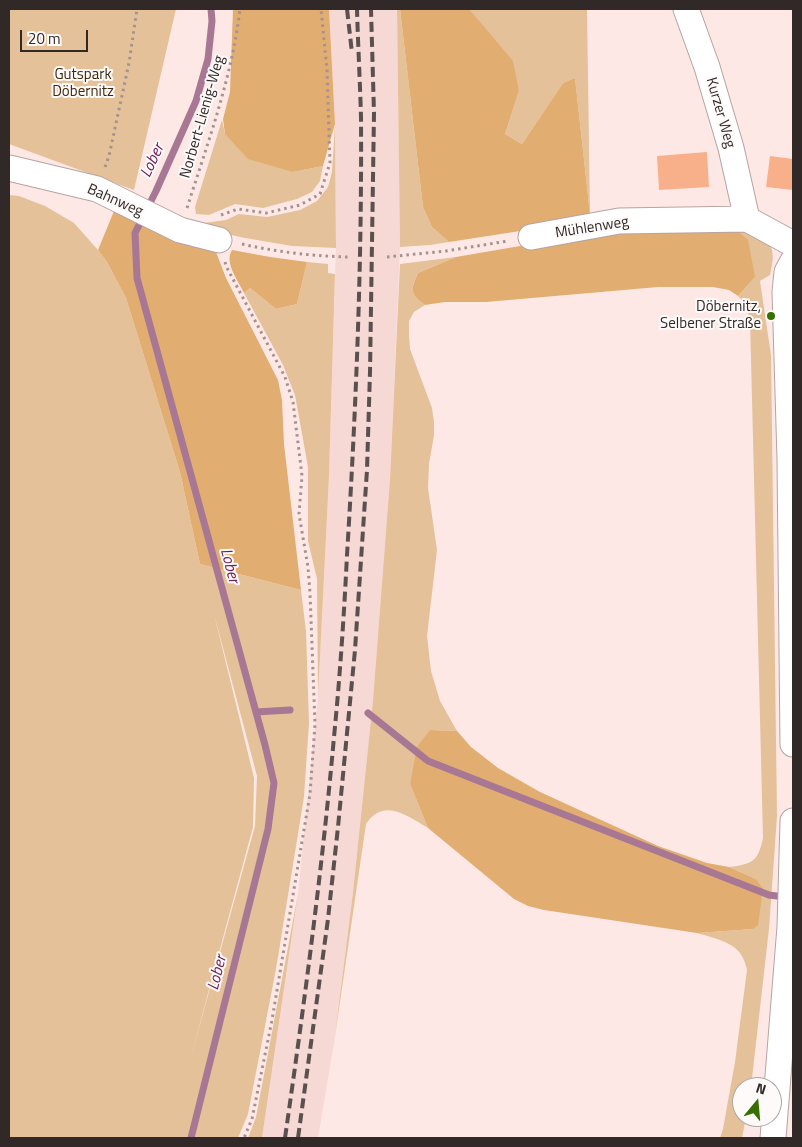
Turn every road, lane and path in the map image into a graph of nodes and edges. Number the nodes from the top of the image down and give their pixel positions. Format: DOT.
graph roads {
  1 [pos="137,9"];
  2 [pos="240,9"];
  3 [pos="321,9"];
  4 [pos="686,9"];
  5 [pos="9,168"];
  6 [pos="97,190"];
  7 [pos="747,219"];
  8 [pos="176,228"];
  9 [pos="217,229"];
  10 [pos="531,237"];
  11 [pos="793,244"];
  12 [pos="348,257"];
  13 [pos="387,257"];
  14 [pos="793,261"];
  15 [pos="793,744"];
  16 [pos="793,821"];
  17 [pos="244,1138"];
  18 [pos="772,1138"];
  1 -- 6 [label="path"];
  2 -- 8 [label="path, Norbert-Lienig-Weg"];
  3 -- 9 [label="path"];
  4 -- 7 [label="street, Kurzer Weg"];
  5 -- 6 [label="street, Bahnweg"];
  6 -- 8 [label="street, Bahnweg"];
  7 -- 10 [label="street, Mühlenweg"];
  7 -- 11 [label="street, Mühlenweg"];
  8 -- 9 [label="street, Bahnweg"];
  9 -- 12 [label="path"];
  9 -- 17 [label="path"];
  10 -- 13 [label="path"];
  14 -- 15 [label="street"];
  16 -- 18 [label="street"];
}
